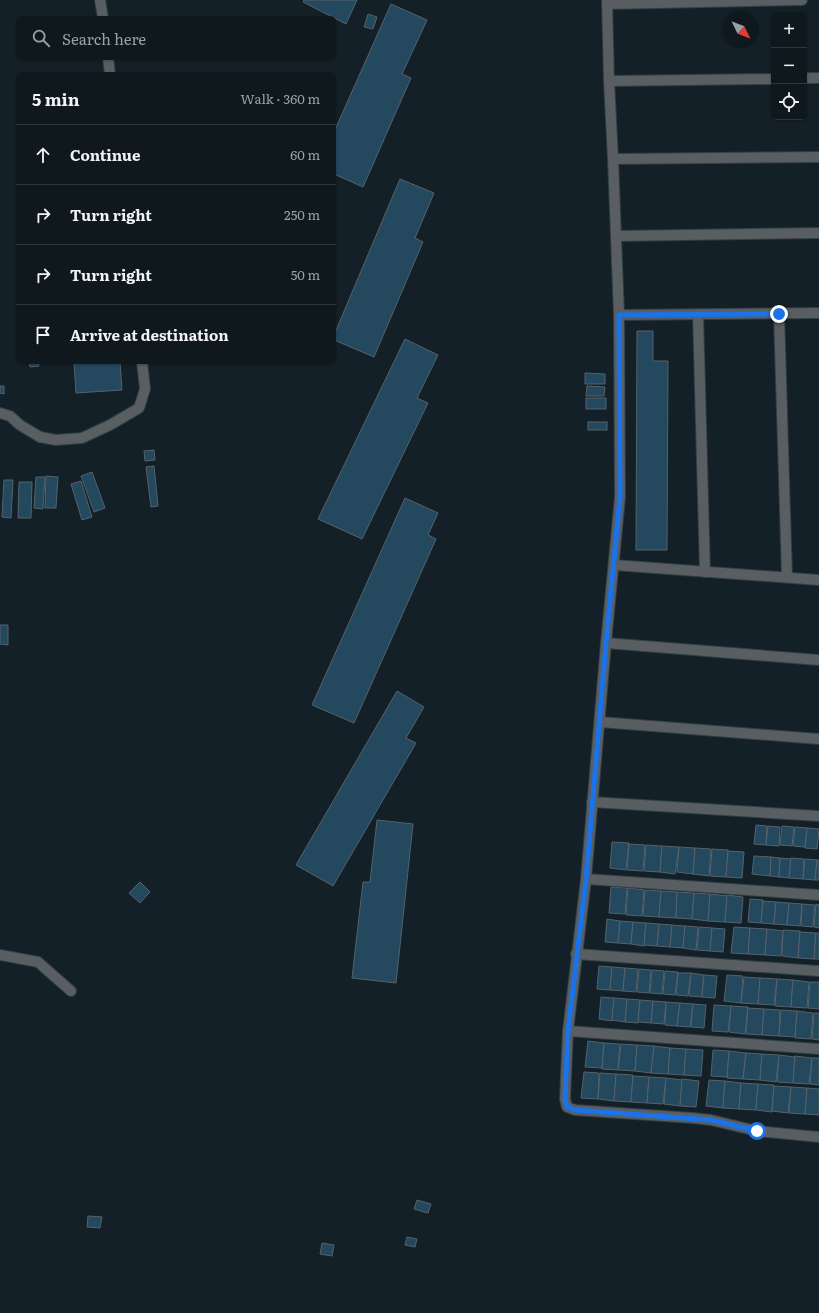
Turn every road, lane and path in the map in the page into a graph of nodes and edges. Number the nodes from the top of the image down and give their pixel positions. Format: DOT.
graph roads {
  1 [pos="100,0"];
  2 [pos="802,0"];
  3 [pos="607,2"];
  4 [pos="103,16"];
  5 [pos="108,60"];
  6 [pos="110,72"];
  7 [pos="807,78"];
  8 [pos="819,78"];
  9 [pos="771,79"];
  10 [pos="609,81"];
  11 [pos="819,157"];
  12 [pos="613,159"];
  13 [pos="819,233"];
  14 [pos="616,236"];
  15 [pos="819,313"];
  16 [pos="698,314"];
  17 [pos="779,314"];
  18 [pos="619,315"];
  19 [pos="142,364"];
  20 [pos="0,413"];
  21 [pos="614,565"];
  22 [pos="705,572"];
  23 [pos="786,578"];
  24 [pos="819,580"];
  25 [pos="606,643"];
  26 [pos="819,660"];
  27 [pos="600,722"];
  28 [pos="819,739"];
  29 [pos="592,802"];
  30 [pos="819,816"];
  31 [pos="586,879"];
  32 [pos="819,896"];
  33 [pos="576,954"];
  34 [pos="0,955"];
  35 [pos="819,971"];
  36 [pos="71,991"];
  37 [pos="568,1031"];
  38 [pos="819,1049"];
  39 [pos="819,1137"];
  1 -- 4 [label="street"];
  2 -- 3 [label="street"];
  3 -- 10 [label="street"];
  5 -- 6 [label="street"];
  7 -- 8 [label="street"];
  9 -- 10 [label="street"];
  10 -- 12 [label="street"];
  11 -- 12 [label="street"];
  12 -- 14 [label="street"];
  13 -- 14 [label="street"];
  14 -- 18 [label="street"];
  15 -- 17 [label="street"];
  16 -- 17 [label="street"];
  16 -- 18 [label="street"];
  16 -- 22 [label="street"];
  17 -- 23 [label="street"];
  18 -- 21 [label="street"];
  19 -- 20 [label="street"];
  21 -- 22 [label="street"];
  21 -- 25 [label="street"];
  22 -- 23 [label="street"];
  23 -- 24 [label="street"];
  25 -- 26 [label="street"];
  25 -- 27 [label="street"];
  27 -- 28 [label="street"];
  27 -- 29 [label="street"];
  29 -- 30 [label="street"];
  29 -- 31 [label="street"];
  31 -- 32 [label="street"];
  31 -- 33 [label="street"];
  33 -- 35 [label="street"];
  33 -- 37 [label="street"];
  34 -- 36 [label="street"];
  37 -- 38 [label="street"];
  37 -- 39 [label="street"];
}
